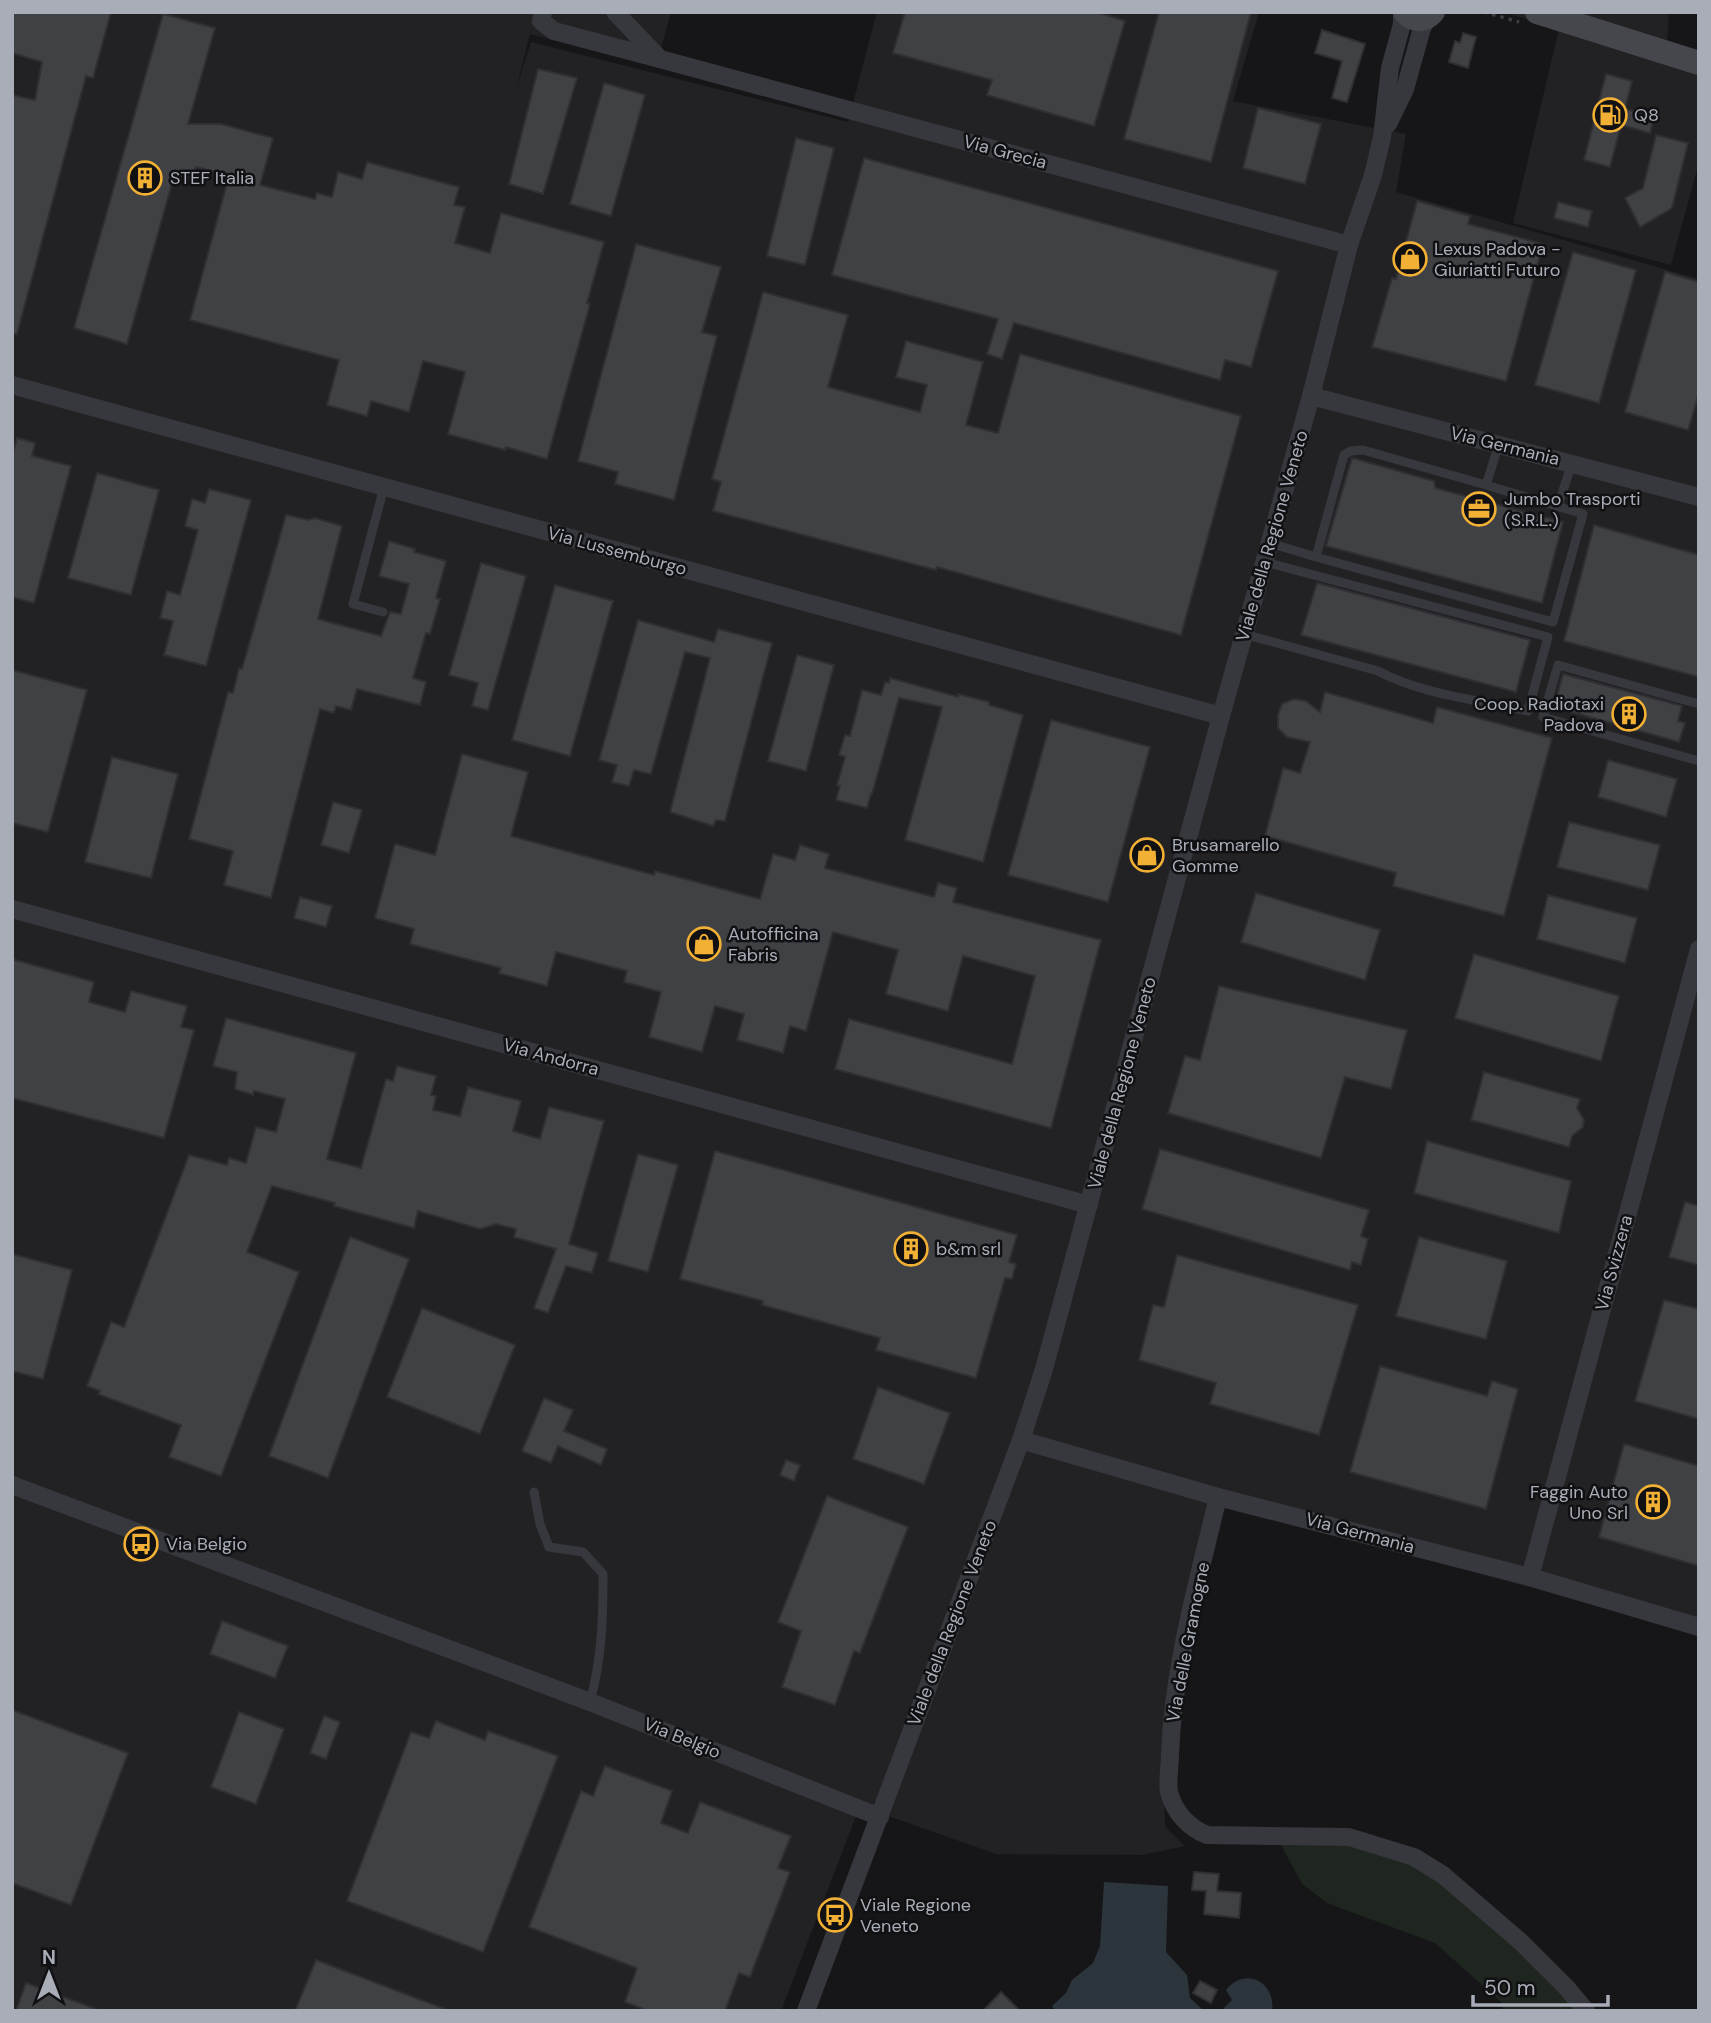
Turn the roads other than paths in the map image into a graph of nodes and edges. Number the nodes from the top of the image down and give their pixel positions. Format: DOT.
graph roads {
  1 [pos="615,12"];
  2 [pos="1404,12"];
  3 [pos="1536,12"];
  4 [pos="540,13"];
  5 [pos="1431,14"];
  6 [pos="660,59"];
  7 [pos="1699,64"];
  8 [pos="1382,137"];
  9 [pos="1349,245"];
  10 [pos="12,385"];
  11 [pos="1311,397"];
  12 [pos="1499,444"];
  13 [pos="1572,463"];
  14 [pos="1486,485"];
  15 [pos="384,487"];
  16 [pos="1699,497"];
  17 [pos="1558,506"];
  18 [pos="1270,543"];
  19 [pos="1316,557"];
  20 [pos="1265,562"];
  21 [pos="383,612"];
  22 [pos="1244,634"];
  23 [pos="1699,704"];
  24 [pos="1221,716"];
  25 [pos="1699,761"];
  26 [pos="12,909"];
  27 [pos="1699,949"];
  28 [pos="1089,1205"];
  29 [pos="1021,1440"];
  30 [pos="12,1485"];
  31 [pos="534,1492"];
  32 [pos="1217,1497"];
  33 [pos="1530,1577"];
  34 [pos="1699,1627"];
  35 [pos="590,1702"];
  36 [pos="880,1817"];
  37 [pos="806,2011"];
  38 [pos="1586,2011"];
  1 -- 6 [label="street"];
  2 -- 5 [label="main road"];
  2 -- 8 [label="street, Viale della Regione Veneto"];
  3 -- 7 [label="main road"];
  4 -- 6 [label="street, Via Grecia"];
  5 -- 8 [label="street, Viale della Regione Veneto"];
  6 -- 9 [label="street, Via Grecia"];
  8 -- 9 [label="street, Viale della Regione Veneto"];
  9 -- 11 [label="street, Viale della Regione Veneto"];
  10 -- 15 [label="street, Via Lussemburgo"];
  11 -- 12 [label="street, Via Germania"];
  11 -- 18 [label="street, Viale della Regione Veneto"];
  12 -- 13 [label="street, Via Germania"];
  12 -- 14 [label="lane"];
  13 -- 16 [label="street, Via Germania"];
  13 -- 17 [label="lane"];
  14 -- 17 [label="lane"];
  14 -- 19 [label="lane"];
  15 -- 21 [label="lane"];
  15 -- 24 [label="street, Via Lussemburgo"];
  17 -- 19 [label="lane"];
  18 -- 19 [label="lane"];
  18 -- 20 [label="street, Viale della Regione Veneto"];
  20 -- 22 [label="street, Viale della Regione Veneto"];
  20 -- 22 [label="lane"];
  22 -- 24 [label="street, Viale della Regione Veneto"];
  23 -- 25 [label="lane"];
  24 -- 28 [label="street, Viale della Regione Veneto"];
  26 -- 28 [label="street, Via Andorra"];
  27 -- 33 [label="street, Via Svizzera"];
  28 -- 29 [label="street, Viale della Regione Veneto"];
  29 -- 32 [label="street, Via Germania"];
  29 -- 36 [label="street, Viale della Regione Veneto"];
  30 -- 35 [label="street, Via Belgio"];
  31 -- 35 [label="lane"];
  32 -- 33 [label="street, Via Germania"];
  32 -- 38 [label="street, Via delle Gramogne"];
  33 -- 34 [label="street, Via Germania"];
  35 -- 36 [label="street, Via Belgio"];
  36 -- 37 [label="street, Viale della Regione Veneto"];
}
